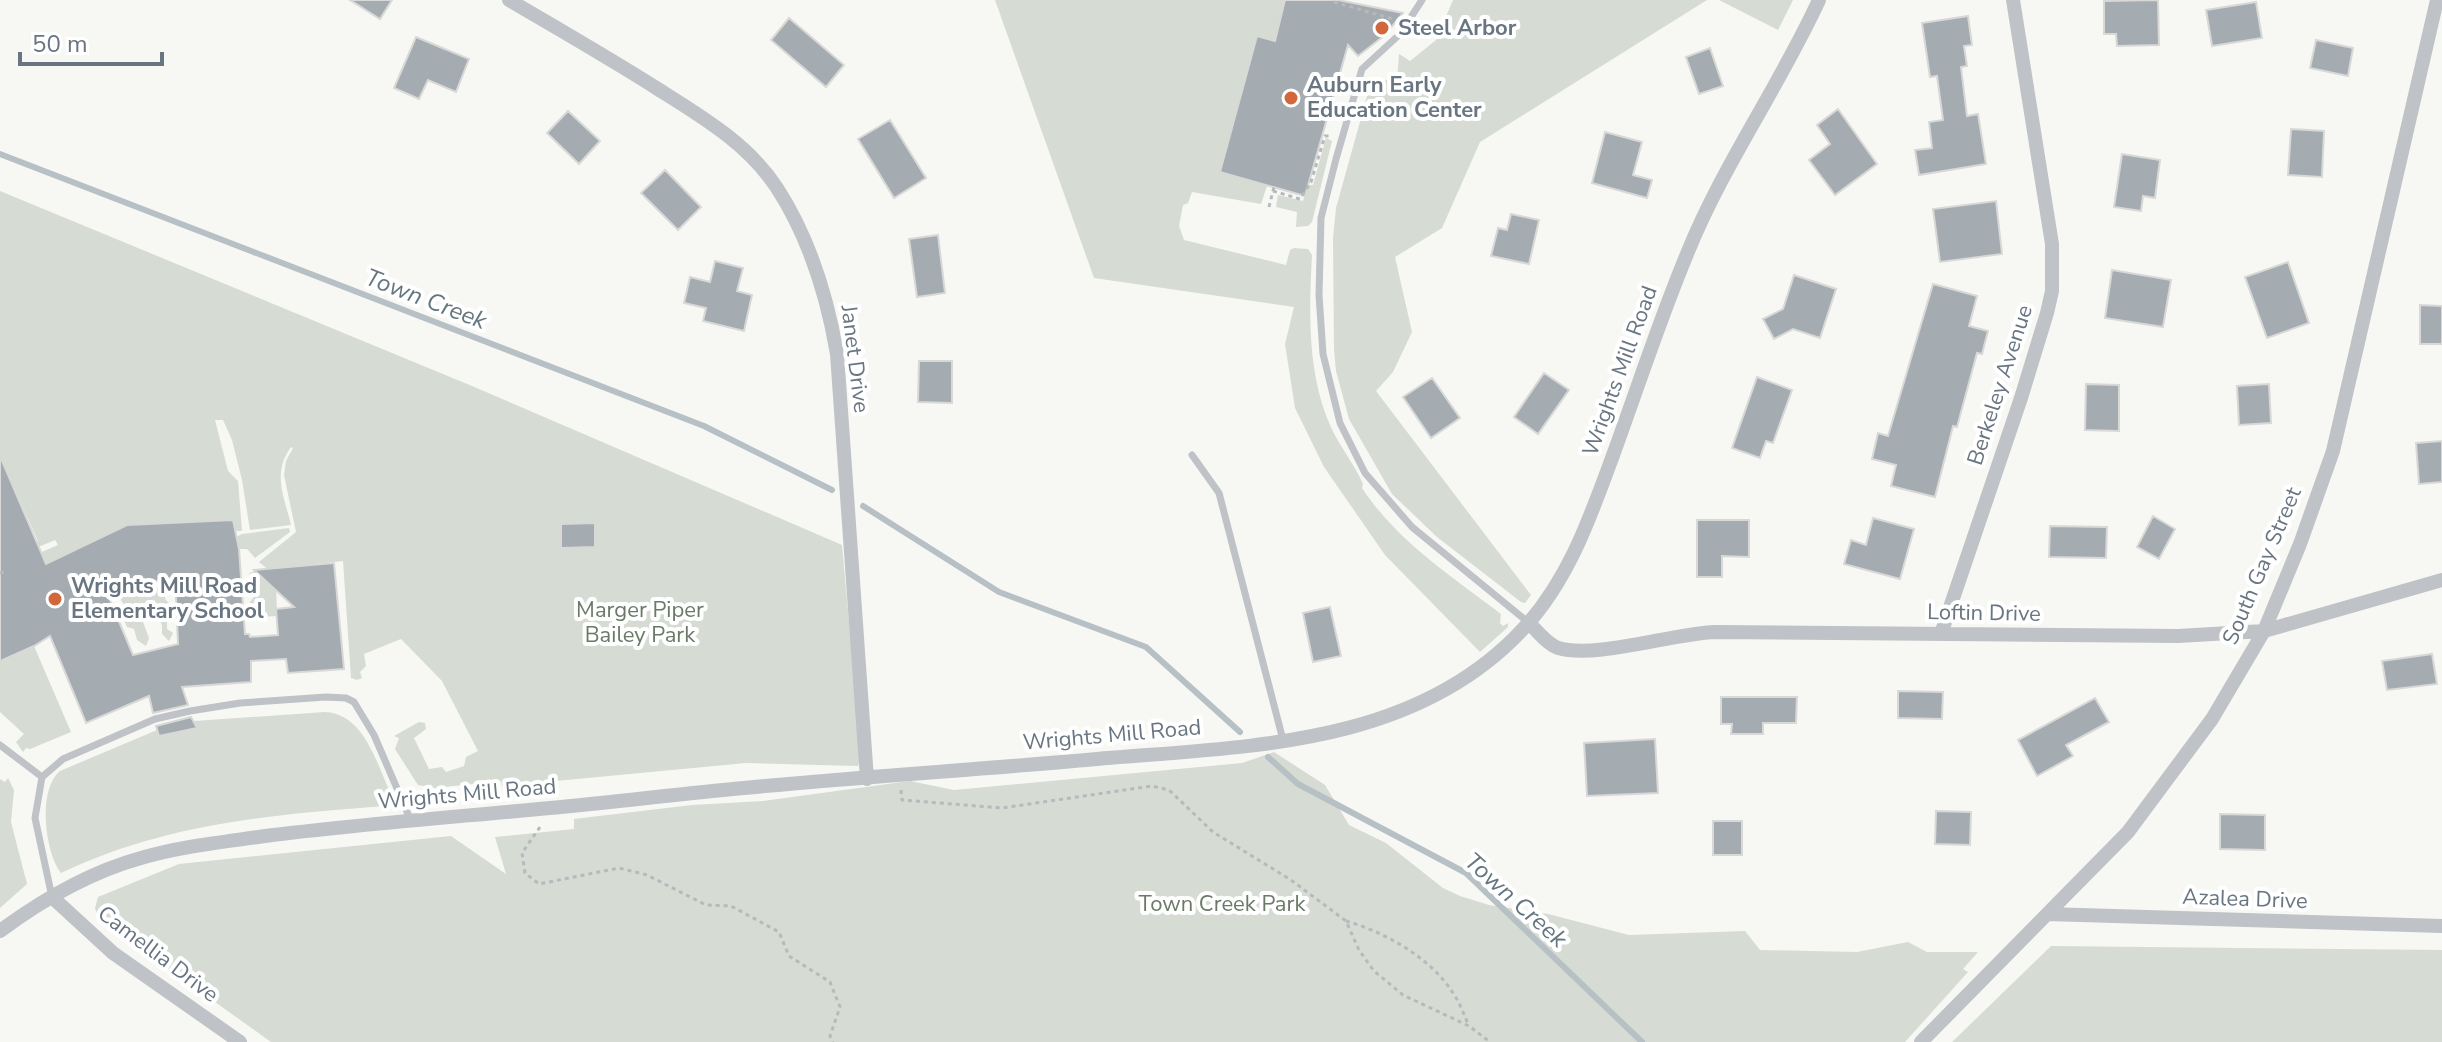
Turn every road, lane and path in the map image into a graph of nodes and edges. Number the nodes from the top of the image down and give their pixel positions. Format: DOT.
graph roads {
  1 [pos="509,0"];
  2 [pos="1422,0"];
  3 [pos="1819,0"];
  4 [pos="2013,0"];
  5 [pos="2437,0"];
  6 [pos="1334,2"];
  7 [pos="1399,21"];
  8 [pos="1274,187"];
  9 [pos="1269,207"];
  10 [pos="1192,455"];
  11 [pos="2442,580"];
  12 [pos="1529,623"];
  13 [pos="2264,631"];
  14 [pos="1941,634"];
  15 [pos="1283,740"];
  16 [pos="0,745"];
  17 [pos="42,777"];
  18 [pos="867,779"];
  19 [pos="901,786"];
  20 [pos="553,808"];
  21 [pos="411,821"];
  22 [pos="52,897"];
  23 [pos="2047,914"];
  24 [pos="1346,921"];
  25 [pos="2442,926"];
  26 [pos="0,931"];
  27 [pos="1469,1026"];
  28 [pos="240,1042"];
  29 [pos="833,1042"];
  30 [pos="1490,1042"];
  31 [pos="1921,1042"];
  1 -- 18 [label="street, Janet Drive"];
  2 -- 12 [label="lane"];
  3 -- 12 [label="street, Wrights Mill Road"];
  4 -- 14 [label="street, Berkeley Avenue"];
  5 -- 13 [label="street, South Gay Street"];
  6 -- 7 [label="path"];
  8 -- 9 [label="path"];
  10 -- 15 [label="lane"];
  11 -- 13 [label="street, Loftin Drive"];
  12 -- 14 [label="street, Loftin Drive"];
  12 -- 15 [label="street, Wrights Mill Road"];
  13 -- 14 [label="street, Loftin Drive"];
  13 -- 23 [label="street, South Gay Street"];
  15 -- 18 [label="street, Wrights Mill Road"];
  16 -- 17 [label="lane"];
  17 -- 21 [label="lane"];
  17 -- 22 [label="lane"];
  18 -- 20 [label="street, Wrights Mill Road"];
  19 -- 24 [label="path"];
  20 -- 21 [label="street, Wrights Mill Road"];
  20 -- 29 [label="path"];
  21 -- 22 [label="street, Wrights Mill Road"];
  22 -- 26 [label="street, Wrights Mill Road"];
  22 -- 28 [label="street, Camellia Drive"];
  23 -- 25 [label="street, Azalea Drive"];
  23 -- 31 [label="street, South Gay Street"];
  24 -- 27 [label="path"];
  24 -- 27 [label="path"];
  27 -- 30 [label="path"];
}
